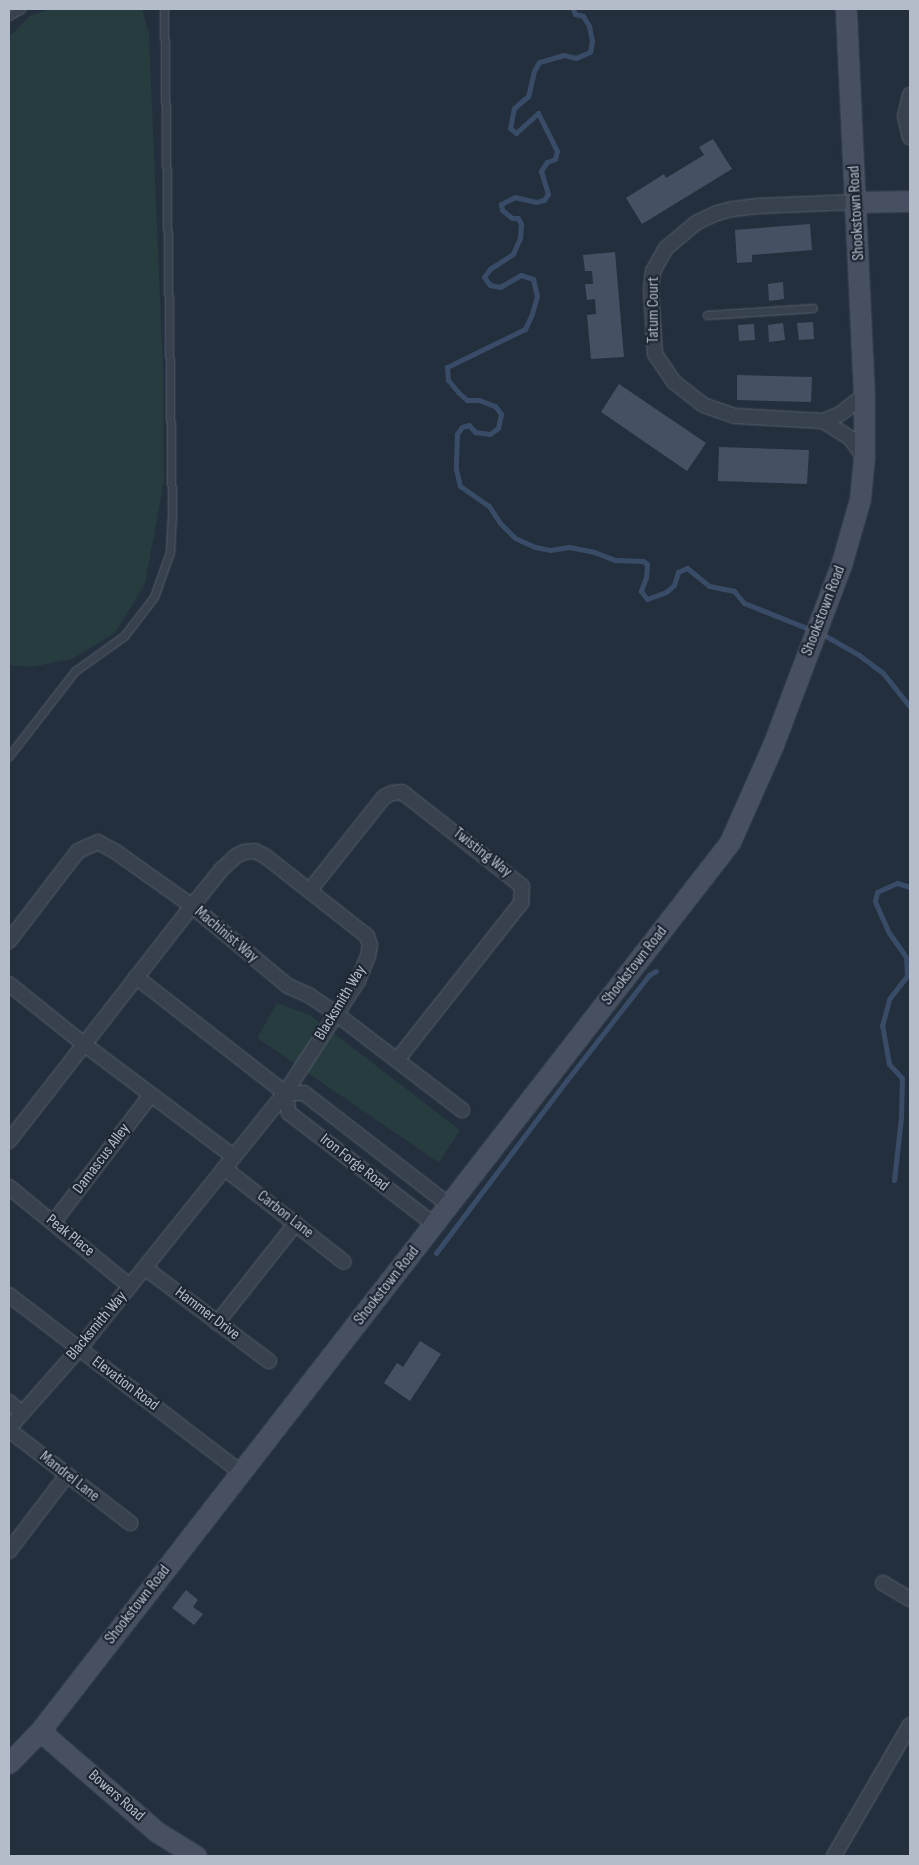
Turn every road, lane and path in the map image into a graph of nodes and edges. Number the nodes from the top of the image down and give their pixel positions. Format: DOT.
graph roads {
  1 [pos="21,9"];
  2 [pos="164,9"];
  3 [pos="846,9"];
  4 [pos="9,16"];
  5 [pos="910,95"];
  6 [pos="910,137"];
  7 [pos="910,201"];
  8 [pos="856,202"];
  9 [pos="813,308"];
  10 [pos="707,315"];
  11 [pos="864,395"];
  12 [pos="823,421"];
  13 [pos="864,458"];
  14 [pos="9,756"];
  15 [pos="310,890"];
  16 [pos="192,906"];
  17 [pos="9,941"];
  18 [pos="136,977"];
  19 [pos="9,984"];
  20 [pos="335,1014"];
  21 [pos="84,1045"];
  22 [pos="397,1060"];
  23 [pos="285,1093"];
  24 [pos="151,1095"];
  25 [pos="462,1110"];
  26 [pos="9,1141"];
  27 [pos="234,1157"];
  28 [pos="224,1168"];
  29 [pos="9,1187"];
  30 [pos="450,1206"];
  31 [pos="53,1223"];
  32 [pos="296,1223"];
  33 [pos="435,1225"];
  34 [pos="344,1262"];
  35 [pos="145,1268"];
  36 [pos="130,1286"];
  37 [pos="9,1295"];
  38 [pos="217,1323"];
  39 [pos="79,1349"];
  40 [pos="269,1361"];
  41 [pos="9,1402"];
  42 [pos="22,1413"];
  43 [pos="9,1429"];
  44 [pos="242,1473"];
  45 [pos="67,1475"];
  46 [pos="130,1523"];
  47 [pos="9,1551"];
  48 [pos="883,1583"];
  49 [pos="910,1599"];
  50 [pos="910,1725"];
  51 [pos="40,1731"];
  52 [pos="9,1763"];
  53 [pos="196,1856"];
  54 [pos="834,1856"];
  1 -- 4 [label="lane"];
  2 -- 14 [label="lane"];
  3 -- 8 [label="street, Shookstown Road"];
  5 -- 6 [label="street"];
  7 -- 8 [label="street"];
  8 -- 11 [label="street, Shookstown Road"];
  8 -- 12 [label="street, Tatum Court"];
  9 -- 10 [label="lane"];
  11 -- 12 [label="street, Tatum Court"];
  11 -- 13 [label="street, Shookstown Road"];
  12 -- 13 [label="street, Tatum Court"];
  13 -- 30 [label="street, Shookstown Road"];
  15 -- 16 [label="street, Blacksmith Way"];
  15 -- 20 [label="street, Blacksmith Way"];
  15 -- 22 [label="street, Twisting Way"];
  16 -- 17 [label="street, Machinist Way"];
  16 -- 18 [label="street, Blacksmith Way"];
  16 -- 20 [label="street, Machinist Way"];
  18 -- 21 [label="street, Blacksmith Way"];
  18 -- 23 [label="street, Iron Forge Road"];
  19 -- 21 [label="street"];
  20 -- 22 [label="street, Machinist Way"];
  20 -- 23 [label="street, Blacksmith Way"];
  21 -- 24 [label="street"];
  21 -- 26 [label="street, Blacksmith Way"];
  22 -- 25 [label="street, Machinist Way"];
  23 -- 27 [label="street, Blacksmith Way"];
  23 -- 30 [label="street, Iron Forge Road"];
  23 -- 33 [label="street, Iron Forge Road"];
  24 -- 27 [label="street"];
  24 -- 31 [label="street, Damascus Alley"];
  27 -- 28 [label="street, Blacksmith Way"];
  28 -- 32 [label="street, Carbon Lane"];
  28 -- 35 [label="street, Blacksmith Way"];
  29 -- 31 [label="street, Peak Place"];
  30 -- 33 [label="street, Shookstown Road"];
  31 -- 36 [label="street, Peak Place"];
  32 -- 34 [label="street, Carbon Lane"];
  32 -- 38 [label="street"];
  33 -- 44 [label="street, Shookstown Road"];
  35 -- 36 [label="street, Blacksmith Way"];
  35 -- 38 [label="street, Hammer Drive"];
  36 -- 39 [label="street, Blacksmith Way"];
  37 -- 39 [label="street, Elevation Road"];
  38 -- 40 [label="street, Hammer Drive"];
  39 -- 42 [label="street, Blacksmith Way"];
  39 -- 44 [label="street, Elevation Road"];
  41 -- 42 [label="street"];
  42 -- 43 [label="street, Blacksmith Way"];
  43 -- 45 [label="street, Mandrel Lane"];
  44 -- 51 [label="street, Shookstown Road"];
  45 -- 46 [label="street, Mandrel Lane"];
  45 -- 47 [label="street"];
  48 -- 49 [label="street"];
  50 -- 54 [label="street"];
  51 -- 52 [label="street, Shookstown Road"];
  51 -- 53 [label="street, Bowers Road"];
}
